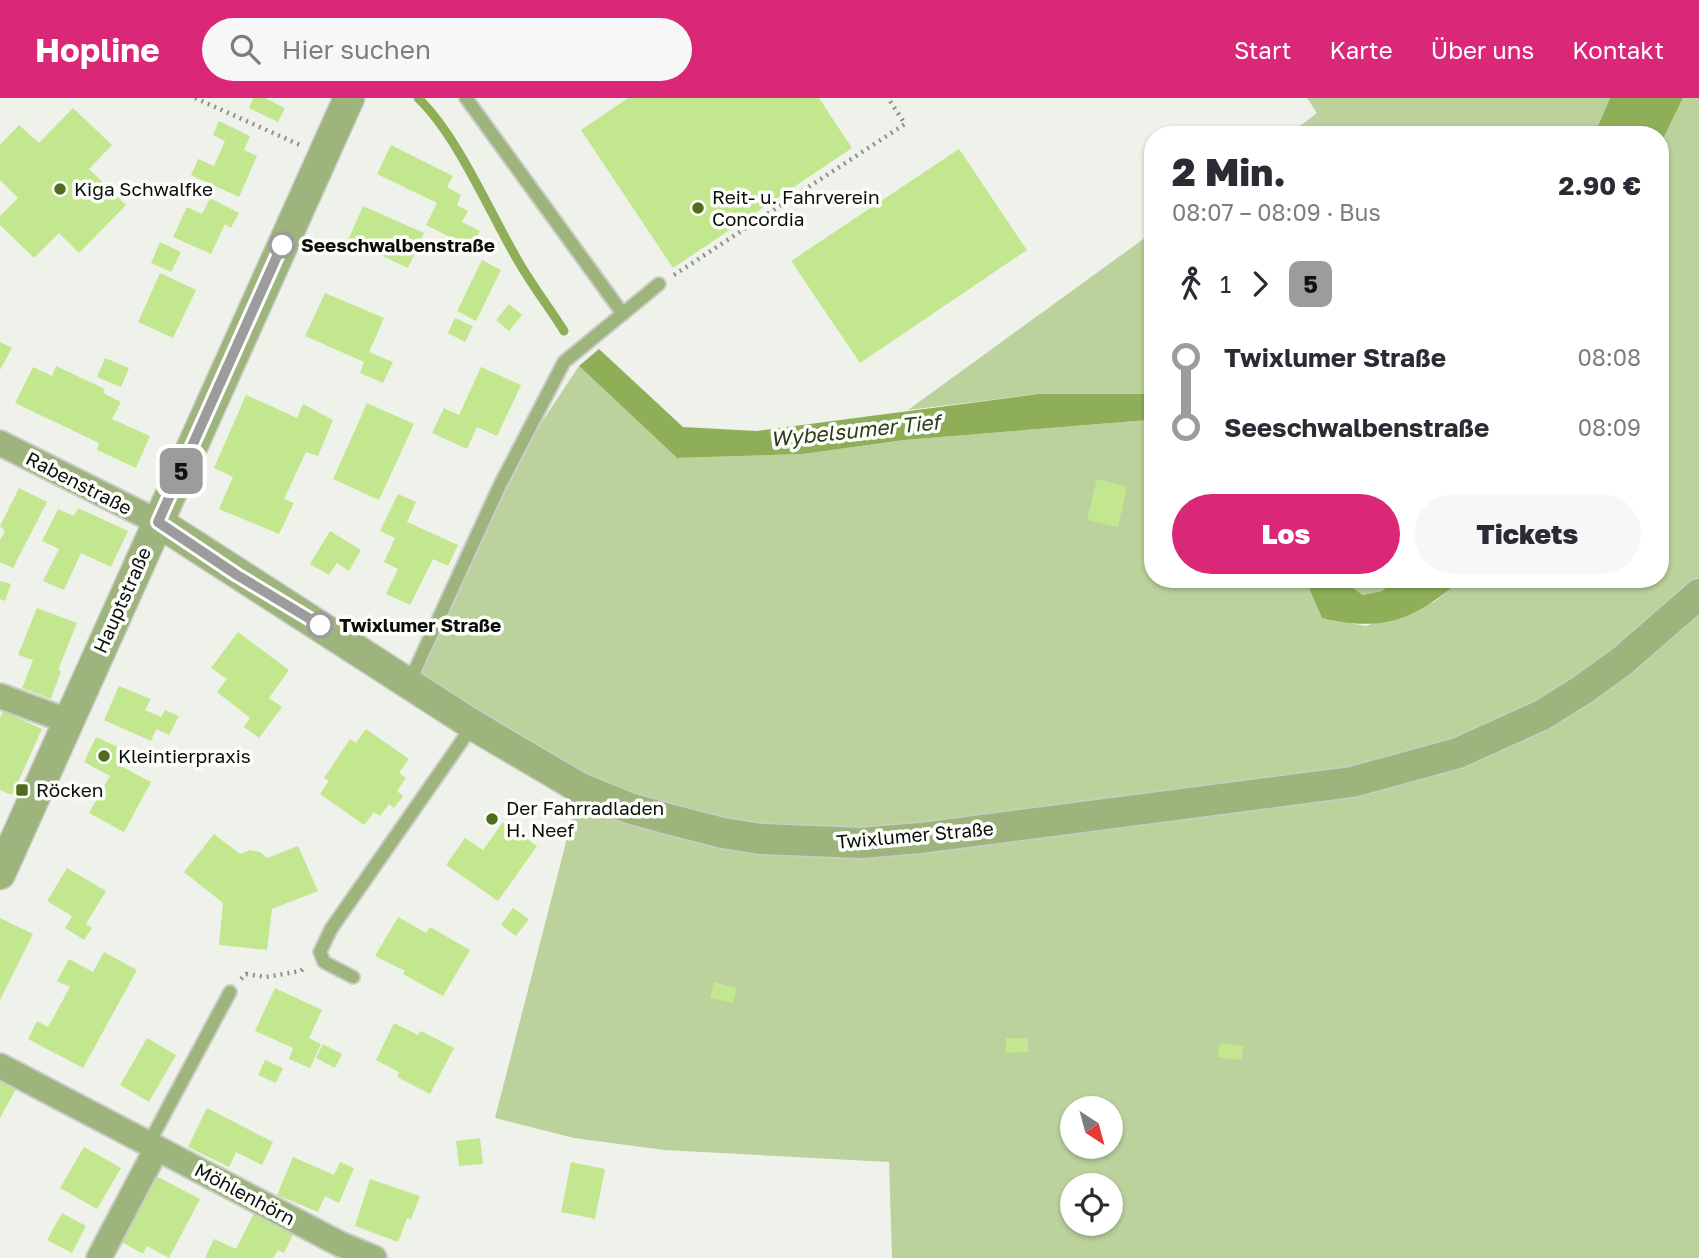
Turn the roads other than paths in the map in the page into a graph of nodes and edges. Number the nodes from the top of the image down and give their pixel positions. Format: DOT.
graph roads {
  1 [pos="349,98"];
  2 [pos="466,98"];
  3 [pos="659,284"];
  4 [pos="623,314"];
  5 [pos="0,443"];
  6 [pos="158,522"];
  7 [pos="1699,594"];
  8 [pos="410,683"];
  9 [pos="0,696"];
  10 [pos="68,721"];
  11 [pos="473,725"];
  12 [pos="0,874"];
  13 [pos="353,977"];
  14 [pos="230,992"];
  15 [pos="0,1066"];
  16 [pos="153,1146"];
  17 [pos="338,1251"];
  18 [pos="99,1258"];
  19 [pos="374,1258"];
  1 -- 6 [label="street, Hauptstraße"];
  2 -- 4 [label="lane"];
  3 -- 4 [label="lane"];
  4 -- 8 [label="lane"];
  5 -- 6 [label="street, Rabenstraße"];
  6 -- 8 [label="street, Twixlumer Straße"];
  6 -- 10 [label="street, Hauptstraße"];
  7 -- 11 [label="street, Twixlumer Straße"];
  8 -- 11 [label="street, Twixlumer Straße"];
  9 -- 10 [label="street"];
  10 -- 12 [label="street, Hauptstraße"];
  11 -- 13 [label="lane"];
  14 -- 16 [label="lane"];
  15 -- 16 [label="street, Möhlenhörn"];
  16 -- 17 [label="street, Möhlenhörn"];
  16 -- 18 [label="street"];
  17 -- 19 [label="street, Möhlenhörn"];
}
